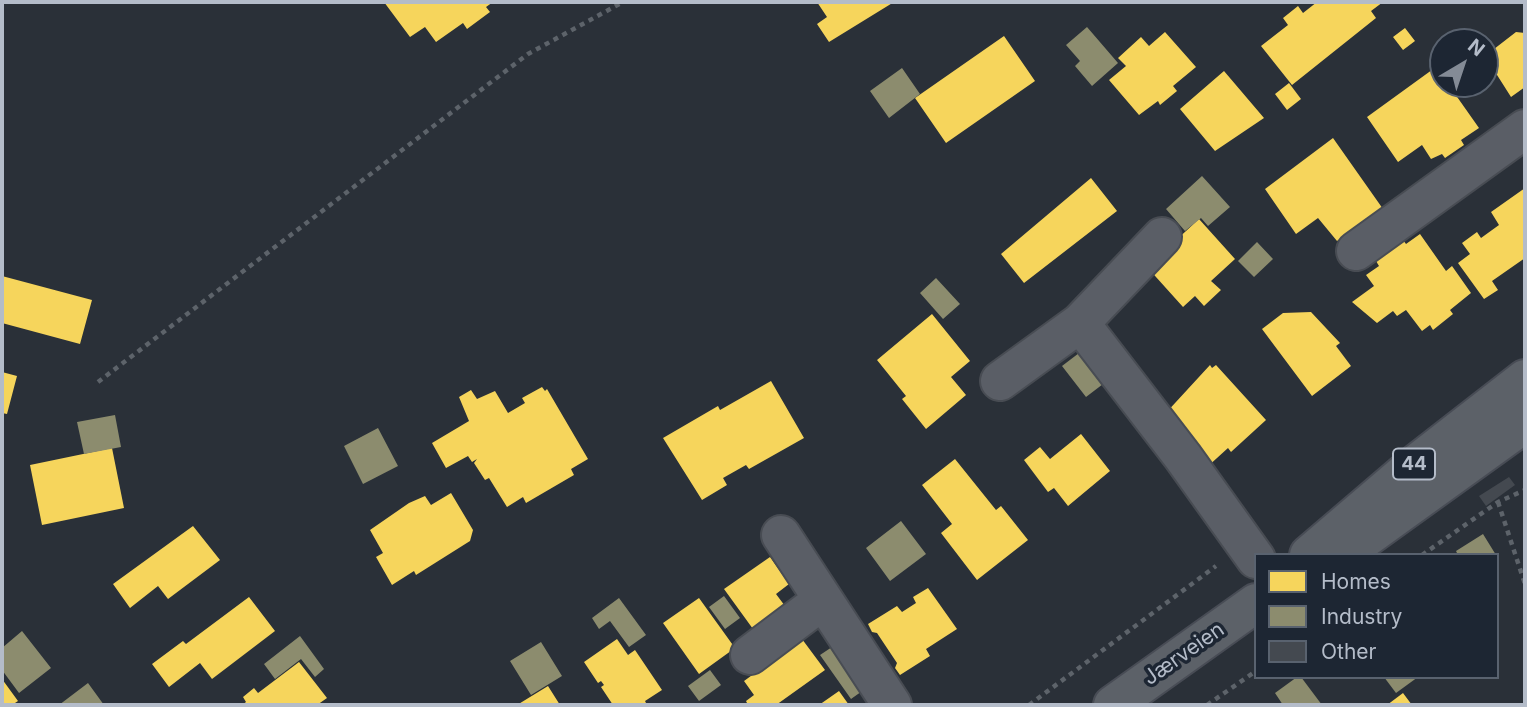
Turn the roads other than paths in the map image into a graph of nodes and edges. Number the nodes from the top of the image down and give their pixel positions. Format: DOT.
graph roads {
  1 [pos="1525,129"];
  2 [pos="1161,237"];
  3 [pos="1356,251"];
  4 [pos="1080,323"];
  5 [pos="1525,379"];
  6 [pos="1000,381"];
  7 [pos="1525,423"];
  8 [pos="780,535"];
  9 [pos="1310,553"];
  10 [pos="1345,553"];
  11 [pos="1254,556"];
  12 [pos="823,600"];
  13 [pos="1254,604"];
  14 [pos="750,655"];
  15 [pos="892,705"];
  16 [pos="1113,705"];
  1 -- 3 [label="street"];
  2 -- 4 [label="street"];
  4 -- 6 [label="street"];
  4 -- 11 [label="street"];
  5 -- 9 [label="main road, 44"];
  7 -- 10 [label="main road, 44"];
  8 -- 12 [label="street"];
  12 -- 14 [label="street"];
  12 -- 15 [label="street"];
  13 -- 16 [label="main road, Jærveien"];
}
